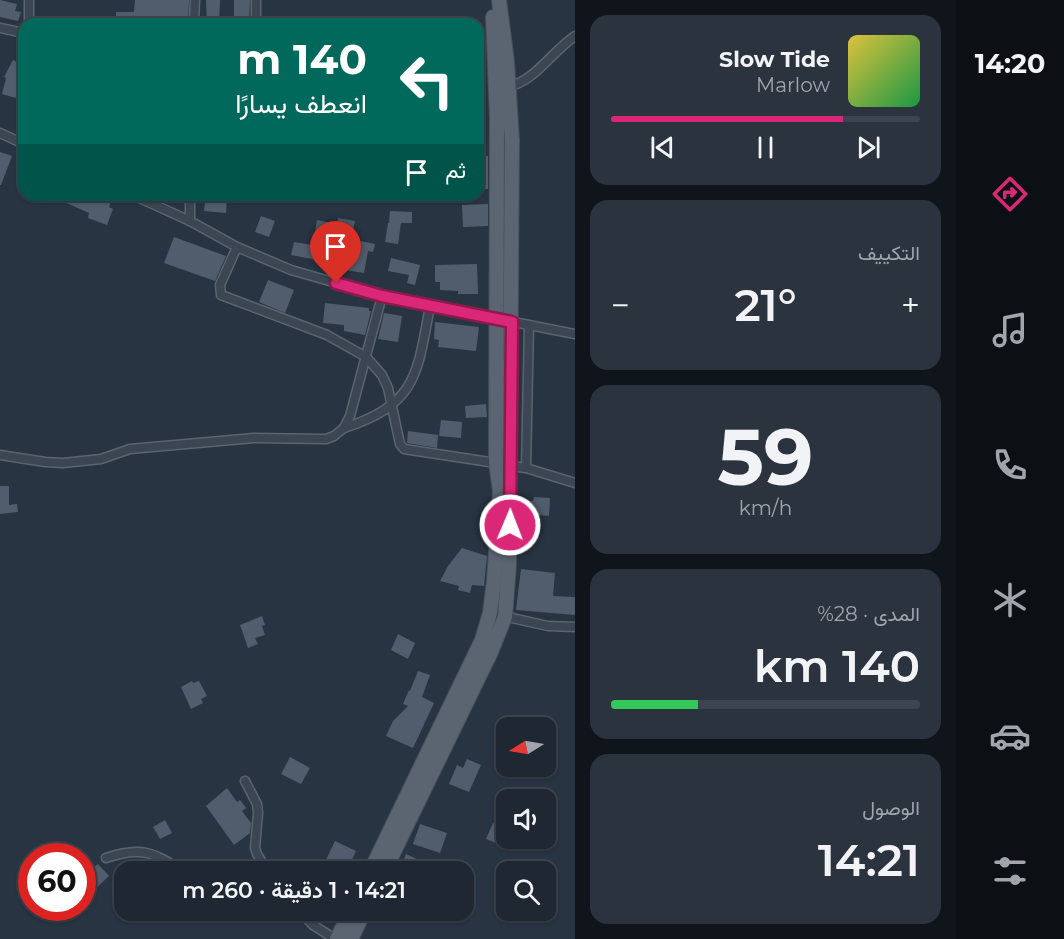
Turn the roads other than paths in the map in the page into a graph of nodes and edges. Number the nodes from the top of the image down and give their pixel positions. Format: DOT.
graph roads {
  1 [pos="30,0"];
  2 [pos="195,0"];
  3 [pos="256,0"];
  4 [pos="492,0"];
  5 [pos="499,0"];
  6 [pos="29,18"];
  7 [pos="194,18"];
  8 [pos="256,18"];
  9 [pos="0,28"];
  10 [pos="18,32"];
  11 [pos="575,36"];
  12 [pos="503,88"];
  13 [pos="0,133"];
  14 [pos="18,141"];
  15 [pos="146,201"];
  16 [pos="190,201"];
  17 [pos="190,221"];
  18 [pos="237,247"];
  19 [pos="382,296"];
  20 [pos="430,306"];
  21 [pos="498,320"];
  22 [pos="512,322"];
  23 [pos="529,325"];
  24 [pos="575,334"];
  25 [pos="366,357"];
  26 [pos="392,405"];
  27 [pos="344,428"];
  28 [pos="0,455"];
  29 [pos="496,464"];
  30 [pos="510,466"];
  31 [pos="526,468"];
  32 [pos="575,483"];
  33 [pos="490,614"];
  34 [pos="505,617"];
  35 [pos="575,627"];
  36 [pos="246,781"];
  37 [pos="106,858"];
  38 [pos="167,861"];
  39 [pos="261,861"];
  40 [pos="375,861"];
  41 [pos="389,861"];
  42 [pos="309,921"];
  43 [pos="345,921"];
  44 [pos="360,921"];
  45 [pos="336,939"];
  46 [pos="351,939"];
  1 -- 6 [label="street"];
  2 -- 7 [label="street"];
  3 -- 8 [label="street"];
  4 -- 12 [label="main road"];
  5 -- 12 [label="main road"];
  9 -- 10 [label="street"];
  11 -- 12 [label="street"];
  12 -- 21 [label="main road"];
  12 -- 22 [label="main road"];
  13 -- 14 [label="street"];
  15 -- 17 [label="street"];
  16 -- 17 [label="street"];
  17 -- 18 [label="street"];
  18 -- 19 [label="street"];
  18 -- 25 [label="street"];
  19 -- 20 [label="street"];
  19 -- 25 [label="street"];
  20 -- 21 [label="street"];
  20 -- 26 [label="street"];
  21 -- 22 [label="street"];
  21 -- 29 [label="main road"];
  22 -- 23 [label="street"];
  22 -- 30 [label="main road"];
  23 -- 24 [label="street"];
  23 -- 31 [label="street"];
  25 -- 26 [label="street"];
  25 -- 27 [label="street"];
  26 -- 27 [label="street"];
  26 -- 29 [label="street"];
  27 -- 28 [label="street"];
  29 -- 33 [label="main road"];
  30 -- 31 [label="street"];
  30 -- 34 [label="main road"];
  31 -- 32 [label="street"];
  33 -- 34 [label="street"];
  33 -- 40 [label="main road"];
  34 -- 35 [label="street"];
  34 -- 41 [label="main road"];
  36 -- 39 [label="street"];
  37 -- 38 [label="street"];
  42 -- 45 [label="street"];
  43 -- 45 [label="main road"];
  44 -- 46 [label="main road"];
}
